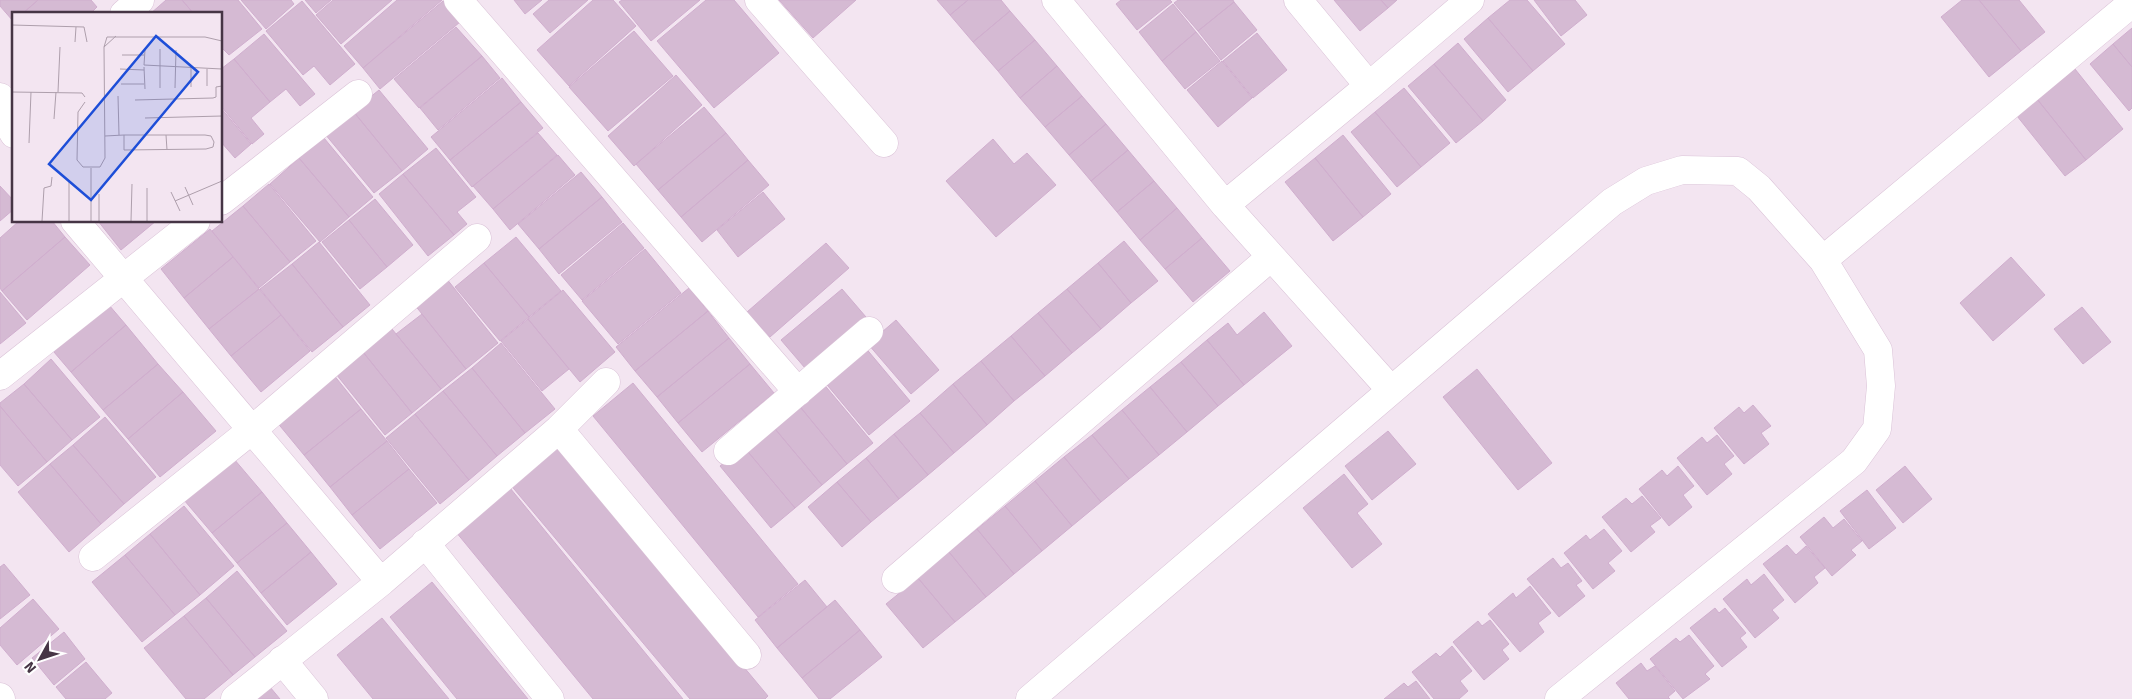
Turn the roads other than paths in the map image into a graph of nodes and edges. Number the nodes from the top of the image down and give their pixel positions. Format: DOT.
graph roads {
  1 [pos="140,0"];
  2 [pos="458,0"];
  3 [pos="759,0"];
  4 [pos="1056,0"];
  5 [pos="1298,0"];
  6 [pos="1470,0"];
  7 [pos="2132,3"];
  8 [pos="126,12"];
  9 [pos="1369,86"];
  10 [pos="358,94"];
  11 [pos="884,143"];
  12 [pos="222,201"];
  13 [pos="1225,205"];
  14 [pos="76,222"];
  15 [pos="195,222"];
  16 [pos="477,238"];
  17 [pos="1271,257"];
  18 [pos="1823,260"];
  19 [pos="123,278"];
  20 [pos="869,331"];
  21 [pos="0,376"];
  22 [pos="606,382"];
  23 [pos="1391,390"];
  24 [pos="798,392"];
  25 [pos="253,429"];
  26 [pos="559,429"];
  27 [pos="728,451"];
  28 [pos="425,543"];
  29 [pos="93,557"];
  30 [pos="896,579"];
  31 [pos="381,582"];
  32 [pos="747,655"];
  33 [pos="282,660"];
  34 [pos="235,699"];
  35 [pos="314,699"];
  36 [pos="550,699"];
  37 [pos="1030,699"];
  38 [pos="1559,699"];
  1 -- 8 [label="street"];
  2 -- 24 [label="street"];
  3 -- 11 [label="street"];
  4 -- 13 [label="street"];
  5 -- 9 [label="street"];
  6 -- 9 [label="street"];
  7 -- 18 [label="street"];
  9 -- 13 [label="street"];
  10 -- 12 [label="street"];
  13 -- 17 [label="street"];
  14 -- 19 [label="street"];
  15 -- 19 [label="street"];
  16 -- 25 [label="street"];
  17 -- 23 [label="street"];
  17 -- 30 [label="street"];
  18 -- 23 [label="street"];
  18 -- 38 [label="street"];
  19 -- 21 [label="street"];
  19 -- 25 [label="street"];
  20 -- 24 [label="street"];
  22 -- 26 [label="street"];
  23 -- 37 [label="street"];
  24 -- 27 [label="street"];
  25 -- 29 [label="street"];
  25 -- 31 [label="street"];
  26 -- 28 [label="street"];
  26 -- 32 [label="street"];
  28 -- 31 [label="street"];
  28 -- 36 [label="street"];
  31 -- 33 [label="street"];
  33 -- 34 [label="street"];
  33 -- 35 [label="street"];
}
